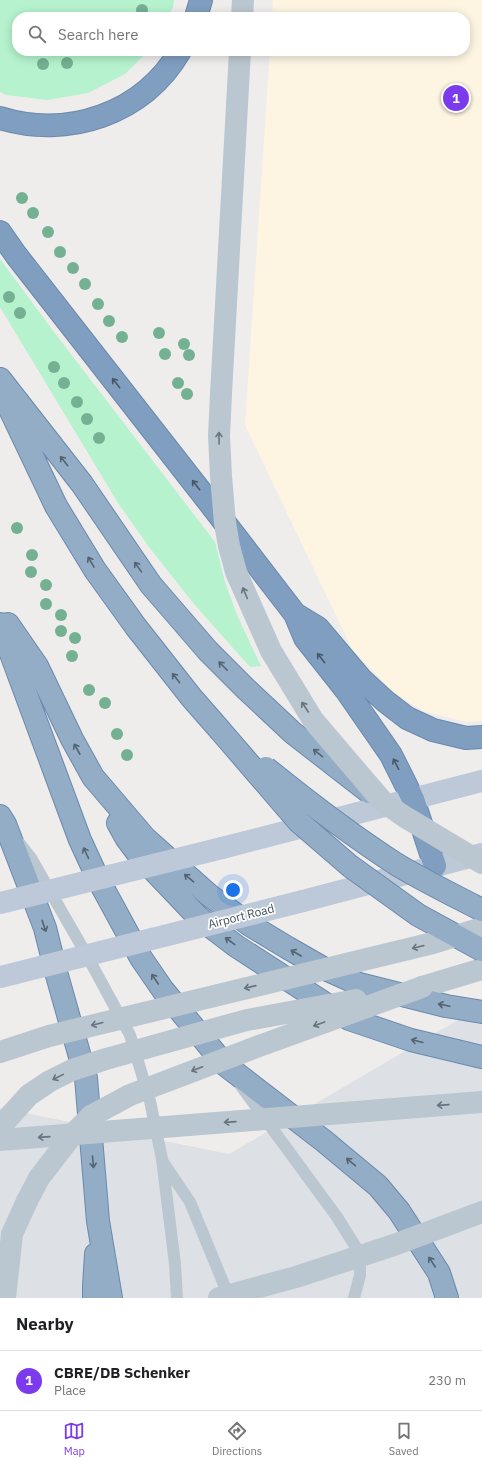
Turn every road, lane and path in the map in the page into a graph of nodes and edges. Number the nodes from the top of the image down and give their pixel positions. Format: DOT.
graph roads {
  1 [pos="201,0"];
  2 [pos="243,0"];
  3 [pos="197,12"];
  4 [pos="242,12"];
  5 [pos="177,56"];
  6 [pos="240,56"];
  7 [pos="0,118"];
  8 [pos="0,232"];
  9 [pos="0,378"];
  10 [pos="0,387"];
  11 [pos="0,612"];
  12 [pos="295,614"];
  13 [pos="0,624"];
  14 [pos="219,729"];
  15 [pos="482,737"];
  16 [pos="93,778"];
  17 [pos="482,781"];
  18 [pos="413,799"];
  19 [pos="383,802"];
  20 [pos="2,820"];
  21 [pos="482,854"];
  22 [pos="482,863"];
  23 [pos="435,866"];
  24 [pos="0,903"];
  25 [pos="482,910"];
  26 [pos="482,928"];
  27 [pos="482,950"];
  28 [pos="482,969"];
  29 [pos="0,976"];
  30 [pos="422,987"];
  31 [pos="482,1012"];
  32 [pos="0,1052"];
  33 [pos="482,1057"];
  34 [pos="224,1064"];
  35 [pos="482,1102"];
  36 [pos="0,1127"];
  37 [pos="0,1140"];
  38 [pos="162,1159"];
  39 [pos="482,1212"];
  40 [pos="98,1221"];
  41 [pos="5,1298"];
  42 [pos="94,1298"];
  43 [pos="111,1298"];
  44 [pos="177,1298"];
  45 [pos="220,1298"];
  46 [pos="232,1298"];
  47 [pos="354,1298"];
  48 [pos="447,1298"];
  1 -- 3 [label="highway"];
  2 -- 4 [label="street"];
  5 -- 7 [label="highway"];
  19 -- 6 [label="street, one-way, bridge"];
  12 -- 8 [label="highway, one-way"];
  19 -- 9 [label="highway, one-way, bridge"];
  14 -- 10 [label="highway, one-way"];
  16 -- 11 [label="highway, one-way"];
  12 -- 15 [label="highway"];
  18 -- 12 [label="highway, one-way"];
  34 -- 13 [label="highway, one-way"];
  14 -- 25 [label="highway, bridge"];
  14 -- 27 [label="highway, bridge"];
  31 -- 16 [label="highway, one-way"];
  33 -- 16 [label="highway, one-way"];
  17 -- 18 [label="main road"];
  18 -- 23 [label="highway"];
  18 -- 24 [label="main road, bridge"];
  19 -- 22 [label="street, bridge"];
  20 -- 38 [label="lane"];
  20 -- 40 [label="highway, one-way"];
  21 -- 23 [label="main road, Airport Road"];
  23 -- 29 [label="main road, Airport Road, bridge"];
  26 -- 32 [label="street, one-way, bridge"];
  28 -- 30 [label="street"];
  30 -- 36 [label="street, one-way, bridge"];
  30 -- 41 [label="street, one-way, bridge"];
  34 -- 47 [label="lane"];
  48 -- 34 [label="highway, one-way"];
  35 -- 37 [label="street, one-way, bridge"];
  38 -- 44 [label="lane"];
  38 -- 46 [label="lane"];
  39 -- 45 [label="street, bridge"];
  40 -- 42 [label="highway"];
  40 -- 43 [label="highway"];
}
